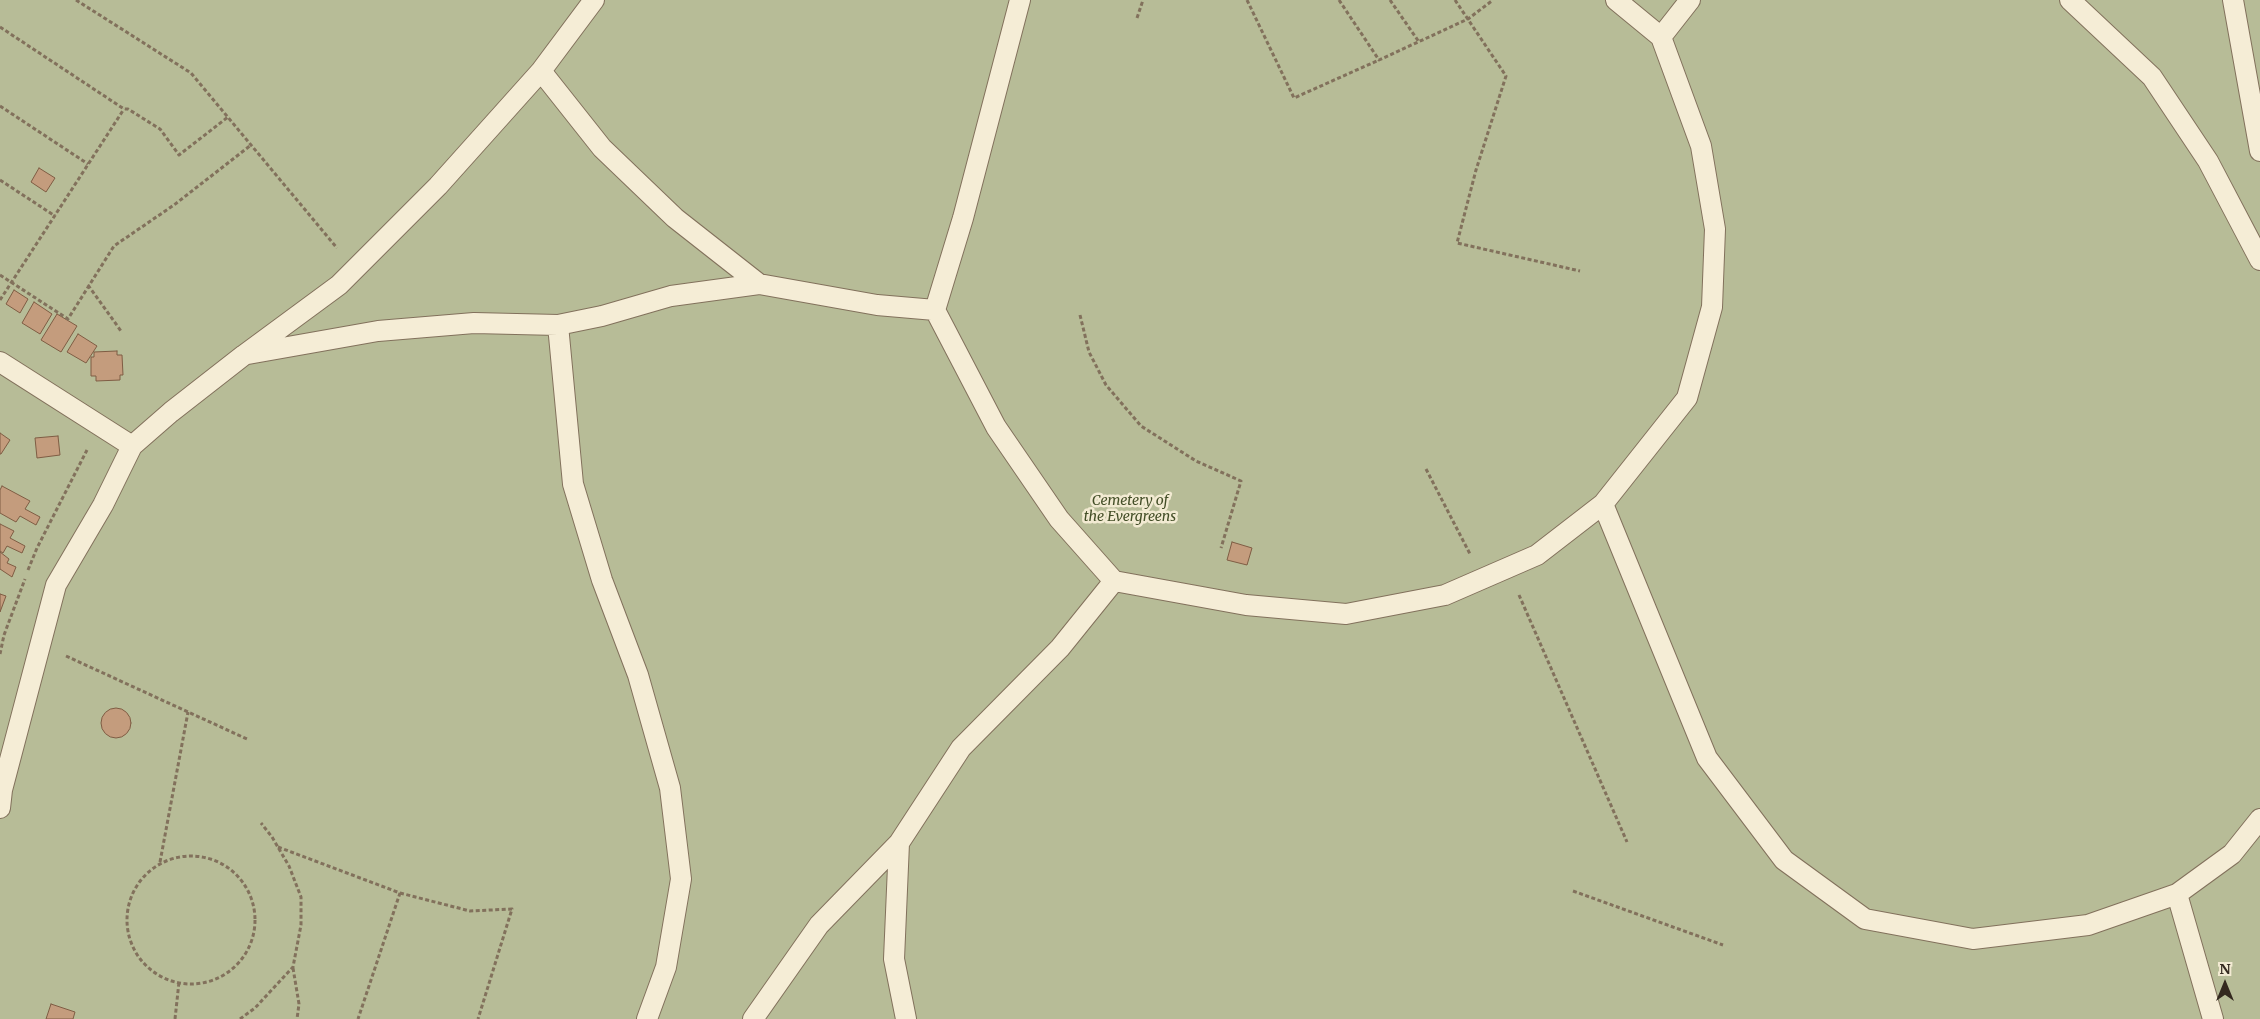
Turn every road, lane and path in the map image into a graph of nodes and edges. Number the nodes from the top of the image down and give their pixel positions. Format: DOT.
graph roads {
  1 [pos="76,0"];
  2 [pos="594,0"];
  3 [pos="1020,0"];
  4 [pos="1143,0"];
  5 [pos="1247,0"];
  6 [pos="1339,0"];
  7 [pos="1390,0"];
  8 [pos="1455,0"];
  9 [pos="1493,0"];
  10 [pos="1616,0"];
  11 [pos="1690,0"];
  12 [pos="2070,0"];
  13 [pos="2233,0"];
  14 [pos="1137,18"];
  15 [pos="1468,20"];
  16 [pos="0,27"];
  17 [pos="1661,37"];
  18 [pos="1419,42"];
  19 [pos="1379,60"];
  20 [pos="541,71"];
  21 [pos="0,106"];
  22 [pos="124,109"];
  23 [pos="228,117"];
  24 [pos="251,145"];
  25 [pos="2260,151"];
  26 [pos="88,164"];
  27 [pos="0,180"];
  28 [pos="55,216"];
  29 [pos="2260,260"];
  30 [pos="355,270"];
  31 [pos="1580,271"];
  32 [pos="0,275"];
  33 [pos="12,282"];
  34 [pos="759,284"];
  35 [pos="88,285"];
  36 [pos="0,300"];
  37 [pos="935,310"];
  38 [pos="1080,315"];
  39 [pos="558,325"];
  40 [pos="120,331"];
  41 [pos="244,355"];
  42 [pos="0,362"];
  43 [pos="100,426"];
  44 [pos="132,446"];
  45 [pos="1426,469"];
  46 [pos="1603,504"];
  47 [pos="1221,548"];
  48 [pos="1507,568"];
  49 [pos="1482,579"];
  50 [pos="1114,581"];
  51 [pos="40,645"];
  52 [pos="0,654"];
  53 [pos="188,712"];
  54 [pos="247,739"];
  55 [pos="0,808"];
  56 [pos="2260,819"];
  57 [pos="260,823"];
  58 [pos="1627,842"];
  59 [pos="898,843"];
  60 [pos="278,847"];
  61 [pos="160,863"];
  62 [pos="1573,891"];
  63 [pos="400,893"];
  64 [pos="2177,894"];
  65 [pos="1723,945"];
  66 [pos="293,967"];
  67 [pos="179,982"];
  68 [pos="175,1019"];
  69 [pos="240,1019"];
  70 [pos="297,1019"];
  71 [pos="358,1019"];
  72 [pos="478,1019"];
  73 [pos="647,1019"];
  74 [pos="753,1019"];
  75 [pos="906,1019"];
  76 [pos="2214,1019"];
  1 -- 23 [label="path"];
  2 -- 20 [label="lane"];
  3 -- 37 [label="lane"];
  4 -- 14 [label="path"];
  5 -- 19 [label="path"];
  6 -- 19 [label="path"];
  7 -- 18 [label="path"];
  8 -- 15 [label="path"];
  9 -- 15 [label="path"];
  10 -- 17 [label="lane"];
  11 -- 17 [label="lane"];
  12 -- 29 [label="lane"];
  13 -- 25 [label="lane"];
  15 -- 18 [label="path"];
  15 -- 31 [label="path"];
  16 -- 22 [label="path"];
  17 -- 46 [label="lane"];
  18 -- 19 [label="path"];
  20 -- 30 [label="lane"];
  20 -- 34 [label="lane"];
  21 -- 26 [label="path"];
  22 -- 23 [label="path"];
  22 -- 26 [label="path"];
  23 -- 24 [label="path"];
  24 -- 30 [label="path"];
  24 -- 35 [label="path"];
  26 -- 28 [label="path"];
  27 -- 28 [label="path"];
  28 -- 33 [label="path"];
  30 -- 41 [label="lane"];
  32 -- 33 [label="path"];
  33 -- 35 [label="path"];
  33 -- 36 [label="path"];
  34 -- 37 [label="lane"];
  34 -- 39 [label="lane"];
  35 -- 40 [label="path"];
  37 -- 50 [label="lane"];
  38 -- 47 [label="path"];
  39 -- 41 [label="lane"];
  39 -- 73 [label="lane"];
  41 -- 44 [label="lane"];
  42 -- 43 [label="lane"];
  43 -- 44 [label="lane"];
  43 -- 52 [label="path"];
  44 -- 51 [label="lane"];
  45 -- 49 [label="path"];
  46 -- 48 [label="lane"];
  46 -- 64 [label="lane"];
  48 -- 49 [label="lane"];
  48 -- 58 [label="path"];
  49 -- 50 [label="lane"];
  50 -- 59 [label="lane"];
  51 -- 53 [label="path"];
  51 -- 55 [label="lane"];
  53 -- 54 [label="path"];
  53 -- 61 [label="path"];
  56 -- 64 [label="lane"];
  57 -- 60 [label="path"];
  59 -- 74 [label="lane"];
  59 -- 75 [label="lane"];
  60 -- 63 [label="path"];
  60 -- 66 [label="path"];
  61 -- 67 [label="path"];
  61 -- 67 [label="path"];
  62 -- 65 [label="path"];
  63 -- 71 [label="path"];
  63 -- 72 [label="path"];
  64 -- 76 [label="lane"];
  66 -- 69 [label="path"];
  66 -- 70 [label="path"];
  67 -- 68 [label="path"];
}
